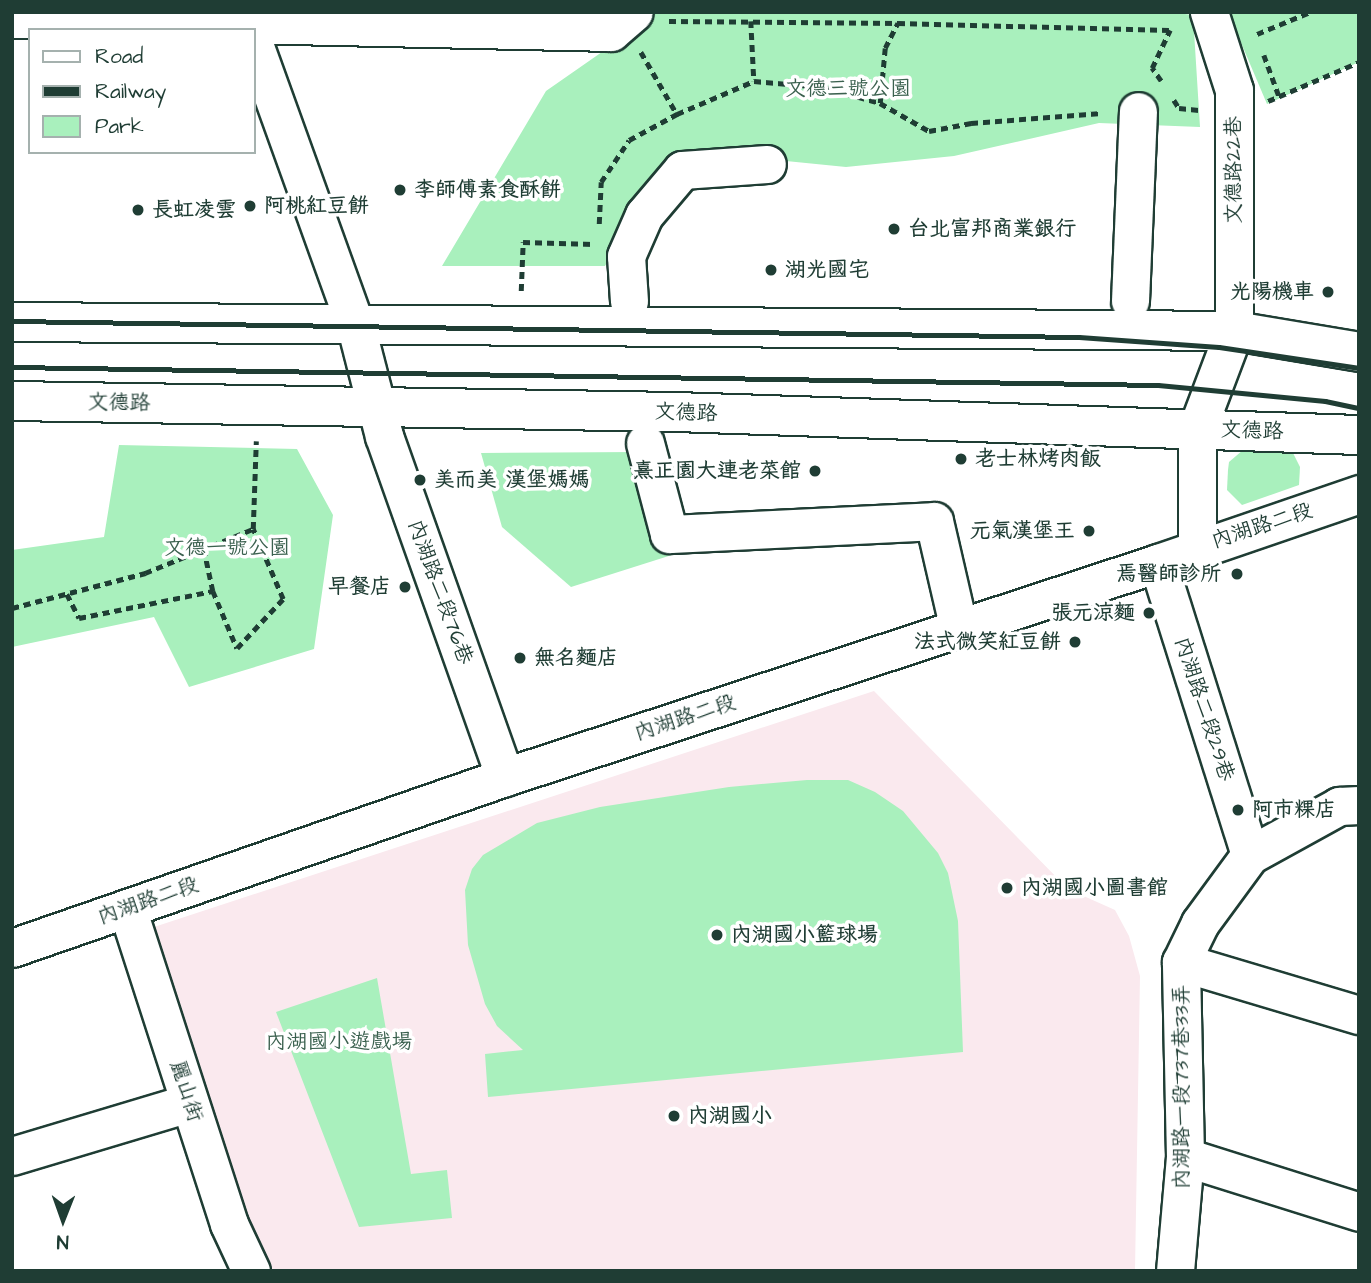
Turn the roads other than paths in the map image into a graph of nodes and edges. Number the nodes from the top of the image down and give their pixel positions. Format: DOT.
graph roads {
  1 [pos="1210,15"];
  2 [pos="628,17"];
  3 [pos="12,19"];
  4 [pos="248,27"];
  5 [pos="256,49"];
  6 [pos="1138,110"];
  7 [pos="767,164"];
  8 [pos="629,301"];
  9 [pos="1130,301"];
  10 [pos="12,322"];
  11 [pos="356,327"];
  12 [pos="1234,331"];
  13 [pos="1359,352"];
  14 [pos="12,401"];
  15 [pos="375,407"];
  16 [pos="1197,429"];
  17 [pos="1359,435"];
  18 [pos="645,443"];
  19 [pos="1359,494"];
  20 [pos="1197,548"];
  21 [pos="1158,564"];
  22 [pos="959,629"];
  23 [pos="505,777"];
  24 [pos="1359,805"];
  25 [pos="1250,855"];
  26 [pos="127,908"];
  27 [pos="12,948"];
  28 [pos="1181,962"];
  29 [pos="1359,1015"];
  30 [pos="189,1103"];
  31 [pos="12,1156"];
  32 [pos="1185,1157"];
  33 [pos="1359,1212"];
  34 [pos="249,1270"];
  35 [pos="1175,1271"];
  1 -- 12 [label="street, 文德路22巷"];
  2 -- 4 [label="street"];
  3 -- 4 [label="street"];
  5 -- 11 [label="street, 內湖路二段76巷"];
  6 -- 9 [label="street"];
  7 -- 8 [label="street"];
  10 -- 11 [label="main road"];
  11 -- 12 [label="main road"];
  11 -- 15 [label="street, 內湖路二段76巷"];
  12 -- 13 [label="main road"];
  12 -- 16 [label="street"];
  14 -- 15 [label="main road, 文德路"];
  15 -- 16 [label="main road, 文德路"];
  15 -- 23 [label="street, 內湖路二段76巷"];
  16 -- 17 [label="main road, 文德路"];
  16 -- 20 [label="street"];
  18 -- 22 [label="street"];
  19 -- 20 [label="street, 內湖路二段"];
  20 -- 21 [label="street, 內湖路二段"];
  21 -- 22 [label="street, 內湖路二段"];
  21 -- 25 [label="street, 內湖路二段29巷"];
  22 -- 23 [label="street, 內湖路二段"];
  23 -- 26 [label="street, 內湖路二段"];
  24 -- 25 [label="street"];
  25 -- 28 [label="street"];
  26 -- 27 [label="street, 內湖路二段"];
  26 -- 30 [label="street, 麗山街"];
  28 -- 29 [label="street, 內湖路一段737巷33弄"];
  28 -- 32 [label="street, 內湖路一段737巷33弄"];
  30 -- 31 [label="street"];
  30 -- 34 [label="street, 麗山街"];
  32 -- 33 [label="street"];
  32 -- 35 [label="street, 內湖路一段737巷33弄"];
}
